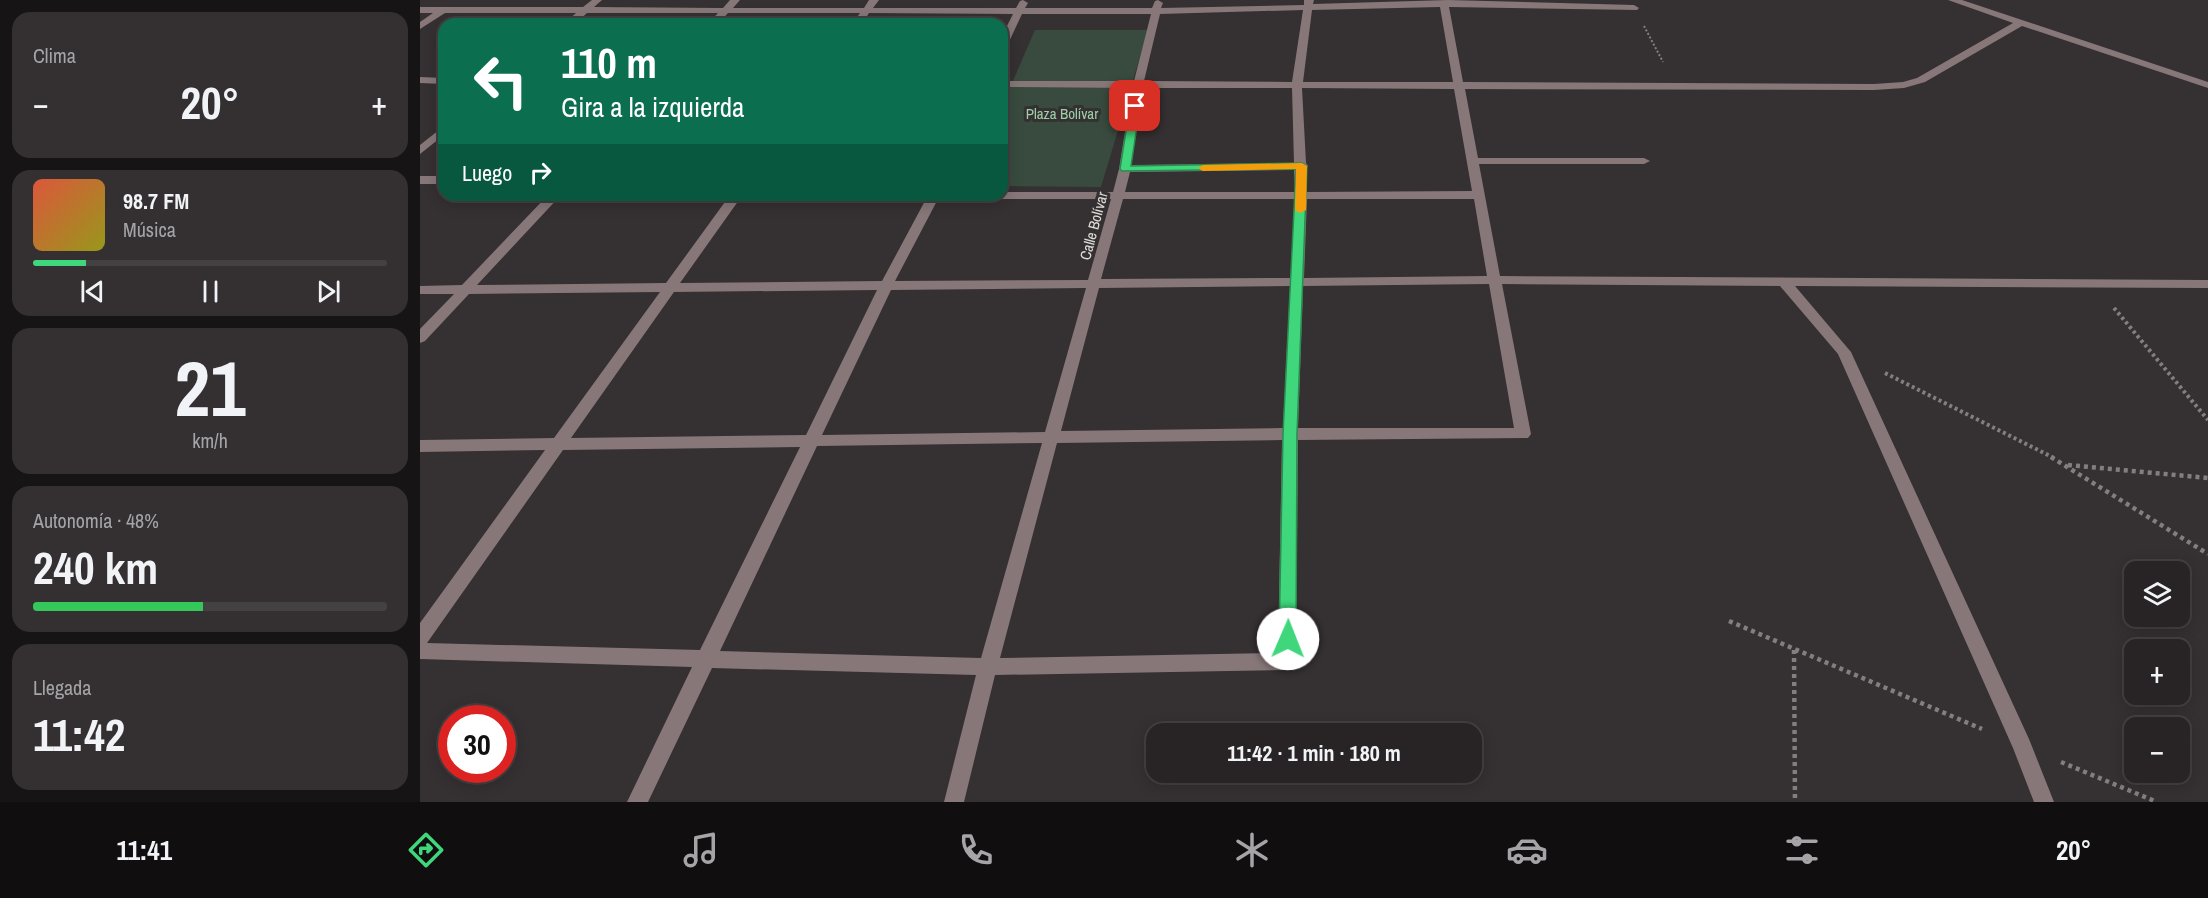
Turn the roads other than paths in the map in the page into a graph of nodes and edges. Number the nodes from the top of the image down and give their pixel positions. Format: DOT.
graph roads {
  1 [pos="456,0"];
  2 [pos="597,0"];
  3 [pos="735,0"];
  4 [pos="874,0"];
  5 [pos="1953,0"];
  6 [pos="1443,2"];
  7 [pos="1309,3"];
  8 [pos="1022,5"];
  9 [pos="1157,5"];
  10 [pos="1634,8"];
  11 [pos="420,10"];
  12 [pos="443,10"];
  13 [pos="586,11"];
  14 [pos="726,11"];
  15 [pos="867,11"];
  16 [pos="577,18"];
  17 [pos="719,18"];
  18 [pos="862,18"];
  19 [pos="2022,22"];
  20 [pos="420,26"];
  21 [pos="1008,34"];
  22 [pos="420,80"];
  23 [pos="438,81"];
  24 [pos="1008,84"];
  25 [pos="1138,85"];
  26 [pos="1297,85"];
  27 [pos="2208,85"];
  28 [pos="1460,86"];
  29 [pos="438,134"];
  30 [pos="420,151"];
  31 [pos="1474,161"];
  32 [pos="1644,161"];
  33 [pos="1302,166"];
  34 [pos="1125,169"];
  35 [pos="420,180"];
  36 [pos="438,180"];
  37 [pos="1008,195"];
  38 [pos="1118,195"];
  39 [pos="1301,195"];
  40 [pos="1480,195"];
  41 [pos="549,201"];
  42 [pos="731,201"];
  43 [pos="931,201"];
  44 [pos="1496,280"];
  45 [pos="1296,282"];
  46 [pos="1784,282"];
  47 [pos="1094,284"];
  48 [pos="2208,284"];
  49 [pos="886,286"];
  50 [pos="671,288"];
  51 [pos="420,290"];
  52 [pos="464,290"];
  53 [pos="420,338"];
  54 [pos="1290,434"];
  55 [pos="1052,437"];
  56 [pos="811,440"];
  57 [pos="560,444"];
  58 [pos="420,446"];
  59 [pos="420,638"];
  60 [pos="420,651"];
  61 [pos="705,658"];
  62 [pos="988,667"];
  63 [pos="637,802"];
  64 [pos="954,802"];
  65 [pos="2044,802"];
  1 -- 12 [label="street"];
  2 -- 13 [label="street"];
  3 -- 14 [label="street"];
  4 -- 15 [label="street"];
  5 -- 19 [label="street"];
  6 -- 7 [label="street"];
  6 -- 10 [label="street"];
  6 -- 28 [label="street"];
  7 -- 9 [label="street"];
  7 -- 26 [label="street"];
  8 -- 9 [label="street"];
  8 -- 15 [label="street"];
  8 -- 21 [label="street"];
  9 -- 25 [label="street, Calle Bolívar"];
  11 -- 12 [label="street"];
  12 -- 13 [label="street"];
  12 -- 20 [label="street"];
  13 -- 14 [label="street"];
  13 -- 16 [label="street"];
  14 -- 15 [label="street"];
  14 -- 17 [label="street"];
  15 -- 18 [label="street"];
  19 -- 27 [label="street"];
  19 -- 28 [label="street"];
  22 -- 23 [label="street"];
  24 -- 25 [label="street"];
  25 -- 26 [label="street"];
  25 -- 34 [label="street, Calle Bolívar"];
  26 -- 28 [label="street"];
  26 -- 33 [label="street"];
  28 -- 31 [label="street"];
  29 -- 30 [label="street"];
  31 -- 32 [label="street"];
  31 -- 40 [label="street"];
  33 -- 34 [label="street"];
  33 -- 39 [label="street"];
  34 -- 38 [label="street, Calle Bolívar"];
  35 -- 36 [label="street"];
  37 -- 38 [label="street"];
  38 -- 39 [label="street"];
  38 -- 47 [label="street, Calle Bolívar"];
  39 -- 40 [label="street"];
  39 -- 45 [label="street"];
  40 -- 44 [label="street"];
  41 -- 52 [label="street"];
  42 -- 50 [label="street"];
  43 -- 49 [label="street"];
  44 -- 45 [label="street"];
  44 -- 46 [label="street"];
  44 -- 54 [label="street"];
  45 -- 47 [label="street"];
  45 -- 54 [label="street"];
  46 -- 48 [label="street"];
  46 -- 65 [label="street"];
  47 -- 49 [label="street"];
  47 -- 55 [label="street, Calle Bolívar"];
  49 -- 50 [label="street"];
  49 -- 56 [label="street"];
  50 -- 52 [label="street"];
  50 -- 57 [label="street"];
  51 -- 52 [label="street"];
  52 -- 53 [label="street"];
  54 -- 55 [label="street"];
  54 -- 62 [label="street"];
  55 -- 56 [label="street"];
  55 -- 62 [label="street, Calle Bolívar"];
  56 -- 57 [label="street"];
  56 -- 61 [label="street"];
  57 -- 58 [label="street"];
  57 -- 59 [label="street"];
  60 -- 61 [label="street"];
  61 -- 62 [label="street"];
  61 -- 63 [label="street"];
  62 -- 64 [label="street, Calle Bolívar"];
}
